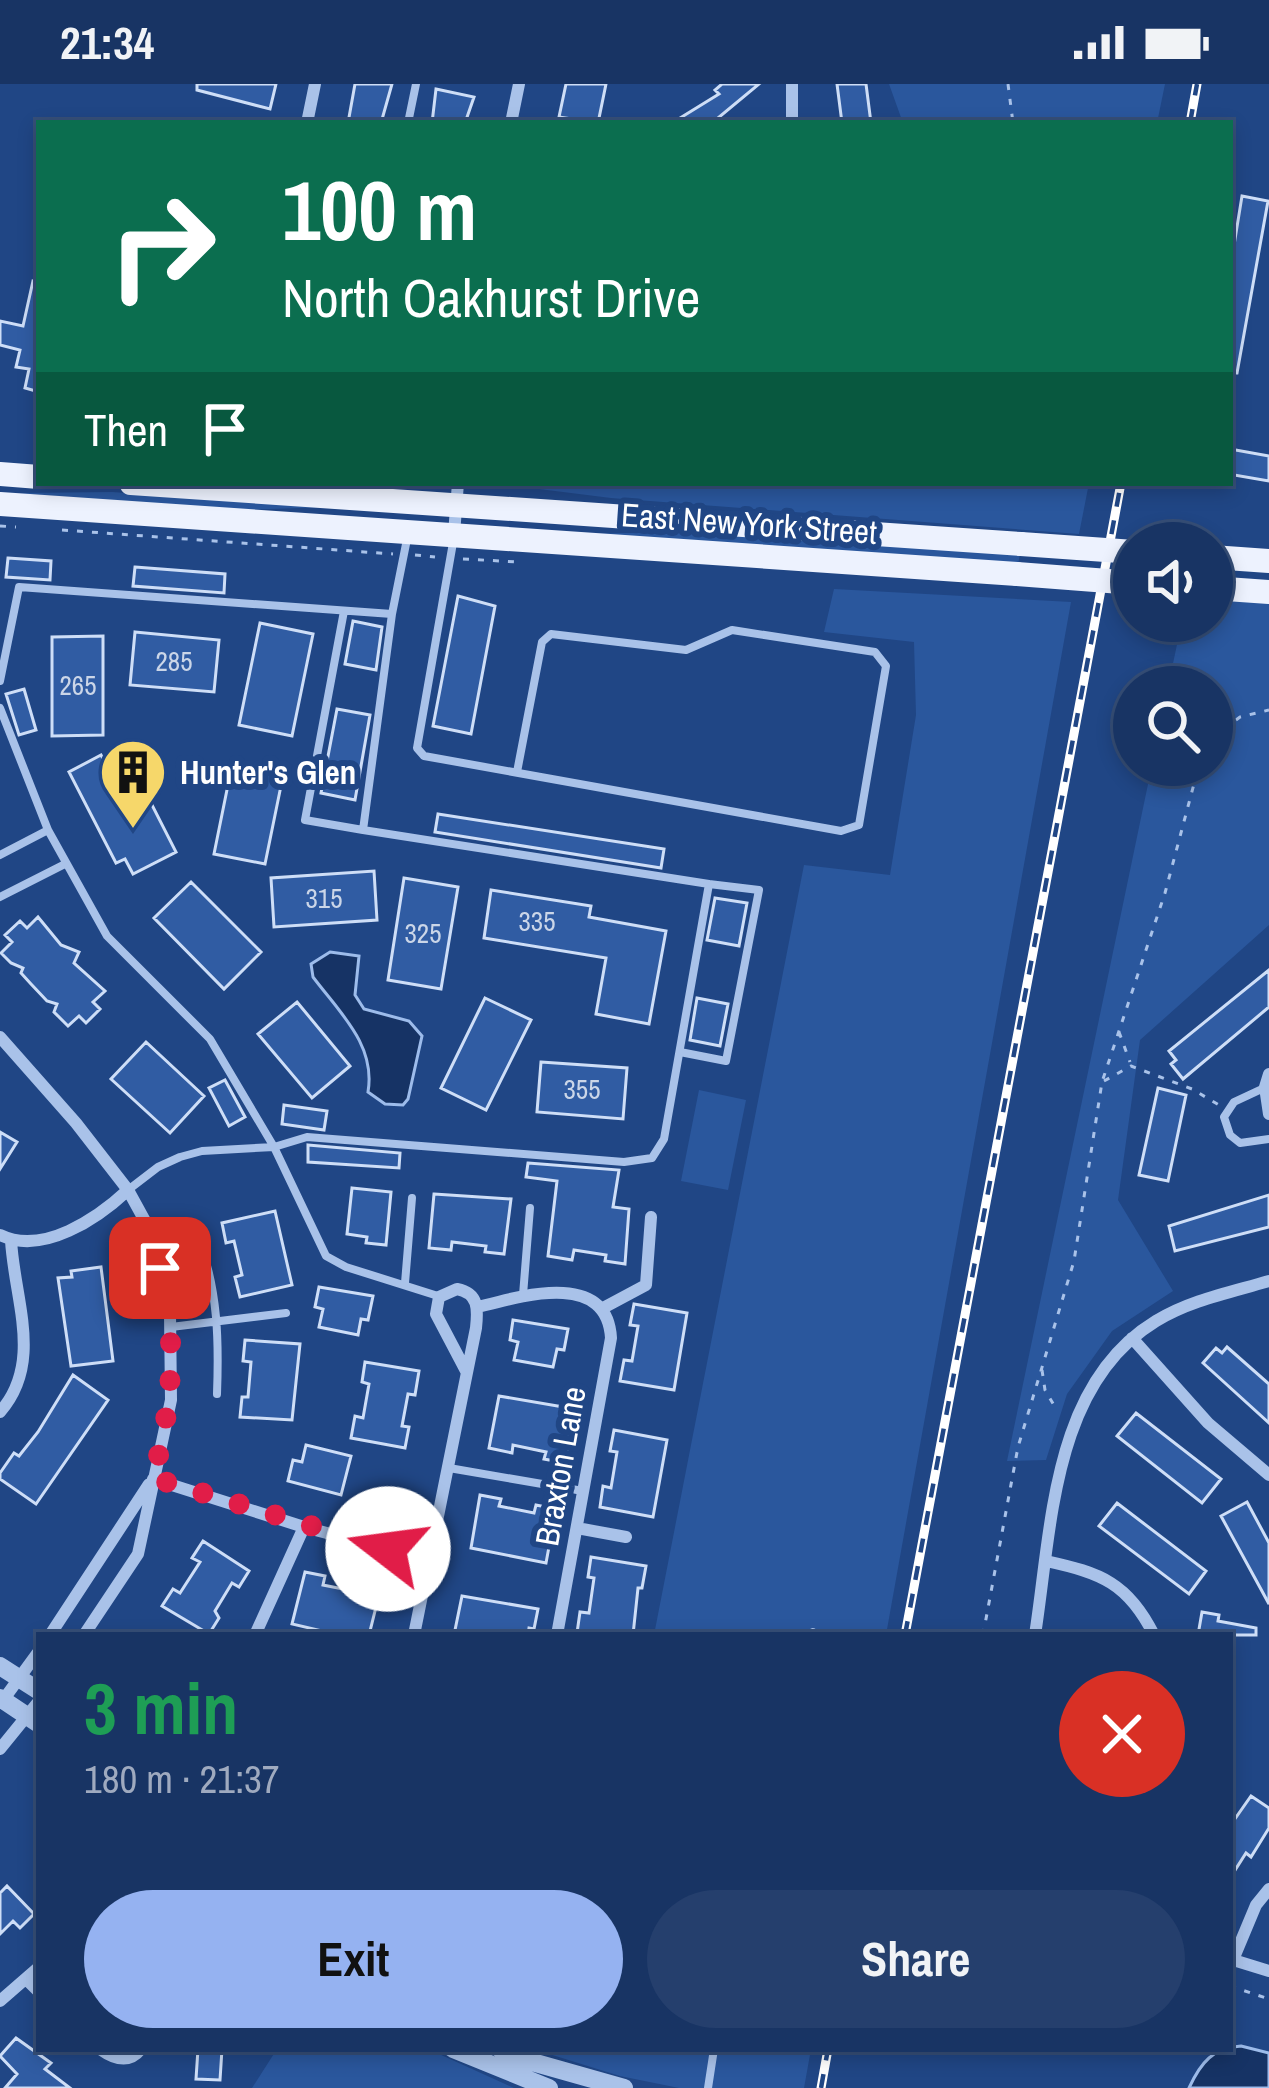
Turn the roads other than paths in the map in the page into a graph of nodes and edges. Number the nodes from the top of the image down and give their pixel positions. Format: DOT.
graph roads {
  1 [pos="315,84"];
  2 [pos="416,84"];
  3 [pos="519,84"];
  4 [pos="792,84"];
  5 [pos="308,120"];
  6 [pos="409,120"];
  7 [pos="512,120"];
  8 [pos="792,120"];
  9 [pos="0,474"];
  10 [pos="36,477"];
  11 [pos="220,486"];
  12 [pos="457,494"];
  13 [pos="0,504"];
  14 [pos="408,533"];
  15 [pos="454,536"];
  16 [pos="1113,550"];
  17 [pos="1233,558"];
  18 [pos="1269,561"];
  19 [pos="1113,581"];
  20 [pos="1233,589"];
  21 [pos="1269,592"];
  22 [pos="344,611"];
  23 [pos="392,614"];
  24 [pos="0,681"];
  25 [pos="0,708"];
  26 [pos="517,772"];
  27 [pos="48,830"];
  28 [pos="363,830"];
  29 [pos="0,855"];
  30 [pos="65,864"];
  31 [pos="709,884"];
  32 [pos="0,897"];
  33 [pos="0,1036"];
  34 [pos="680,1052"];
  35 [pos="1267,1081"];
  36 [pos="1269,1114"];
  37 [pos="1269,1139"];
  38 [pos="274,1147"];
  39 [pos="128,1190"];
  40 [pos="412,1198"];
  41 [pos="530,1208"];
  42 [pos="651,1217"];
  43 [pos="6,1238"];
  44 [pos="199,1240"];
  45 [pos="1269,1281"];
  46 [pos="405,1283"];
  47 [pos="524,1295"];
  48 [pos="439,1297"];
  49 [pos="478,1307"];
  50 [pos="603,1308"];
  51 [pos="286,1313"];
  52 [pos="218,1322"];
  53 [pos="171,1327"];
  54 [pos="1132,1338"];
  55 [pos="466,1371"];
  56 [pos="217,1394"];
  57 [pos="0,1412"];
  58 [pos="447,1468"];
  59 [pos="1269,1475"];
  60 [pos="153,1478"];
  61 [pos="583,1490"];
  62 [pos="304,1527"];
  63 [pos="577,1528"];
  64 [pos="626,1537"];
  65 [pos="429,1560"];
  66 [pos="1046,1562"];
  67 [pos="52,1632"];
  68 [pos="86,1632"];
  69 [pos="256,1632"];
  70 [pos="415,1632"];
  71 [pos="558,1632"];
  72 [pos="1035,1632"];
  73 [pos="1153,1632"];
  74 [pos="36,1656"];
  75 [pos="0,1666"];
  76 [pos="21,1679"];
  77 [pos="36,1688"];
  78 [pos="2,1701"];
  79 [pos="35,1714"];
  80 [pos="0,1749"];
  81 [pos="1269,1888"];
  82 [pos="1233,1958"];
  83 [pos="1233,1960"];
  84 [pos="36,1970"];
  85 [pos="1269,1971"];
  86 [pos="26,1979"];
  87 [pos="36,1989"];
  88 [pos="0,2001"];
  89 [pos="104,2052"];
  90 [pos="137,2052"];
  91 [pos="460,2052"];
  92 [pos="506,2052"];
  93 [pos="714,2052"];
  94 [pos="549,2088"];
  95 [pos="625,2088"];
  96 [pos="708,2088"];
  1 -- 5 [label="street"];
  2 -- 6 [label="lane"];
  3 -- 7 [label="street"];
  4 -- 8 [label="street"];
  9 -- 10 [label="main road"];
  11 -- 12 [label="main road, East New York Street"];
  12 -- 15 [label="street"];
  12 -- 16 [label="main road, East New York Street, bridge"];
  13 -- 14 [label="main road, East New York Street"];
  14 -- 15 [label="main road, East New York Street"];
  14 -- 23 [label="lane"];
  15 -- 19 [label="main road, East New York Street, bridge"];
  15 -- 26 [label="lane"];
  17 -- 18 [label="main road"];
  20 -- 21 [label="main road"];
  22 -- 23 [label="lane"];
  22 -- 24 [label="lane"];
  22 -- 28 [label="lane"];
  23 -- 28 [label="lane"];
  25 -- 27 [label="lane"];
  26 -- 26 [label="lane"];
  27 -- 29 [label="lane"];
  27 -- 30 [label="lane"];
  28 -- 31 [label="lane"];
  30 -- 32 [label="lane"];
  30 -- 38 [label="lane"];
  31 -- 34 [label="lane"];
  31 -- 34 [label="lane"];
  33 -- 39 [label="street"];
  34 -- 38 [label="lane"];
  35 -- 36 [label="street"];
  35 -- 37 [label="lane"];
  38 -- 39 [label="lane"];
  38 -- 46 [label="lane"];
  39 -- 43 [label="street"];
  39 -- 53 [label="street"];
  40 -- 46 [label="lane"];
  41 -- 47 [label="lane"];
  42 -- 50 [label="street"];
  43 -- 57 [label="street"];
  44 -- 52 [label="lane"];
  45 -- 54 [label="street"];
  46 -- 48 [label="lane"];
  47 -- 49 [label="street"];
  47 -- 50 [label="street"];
  48 -- 49 [label="street"];
  48 -- 55 [label="street"];
  49 -- 55 [label="street"];
  50 -- 61 [label="street, Braxton Lane"];
  51 -- 52 [label="lane"];
  52 -- 53 [label="lane"];
  52 -- 56 [label="lane"];
  53 -- 60 [label="street"];
  54 -- 59 [label="street"];
  54 -- 66 [label="street"];
  55 -- 58 [label="street"];
  58 -- 61 [label="lane"];
  58 -- 65 [label="street"];
  60 -- 62 [label="street"];
  60 -- 67 [label="street"];
  60 -- 68 [label="street"];
  61 -- 63 [label="street, Braxton Lane"];
  62 -- 65 [label="street"];
  62 -- 69 [label="street"];
  63 -- 64 [label="street"];
  63 -- 71 [label="street, Braxton Lane"];
  65 -- 70 [label="street"];
  66 -- 72 [label="street"];
  66 -- 73 [label="street"];
  74 -- 76 [label="street"];
  75 -- 76 [label="street"];
  76 -- 77 [label="street"];
  76 -- 78 [label="street"];
  78 -- 79 [label="street"];
  79 -- 80 [label="street"];
  81 -- 82 [label="street"];
  83 -- 85 [label="street"];
  84 -- 86 [label="street"];
  86 -- 87 [label="street"];
  86 -- 88 [label="street"];
  89 -- 90 [label="street"];
  91 -- 94 [label="street"];
  92 -- 95 [label="street"];
  93 -- 96 [label="lane"];
}
